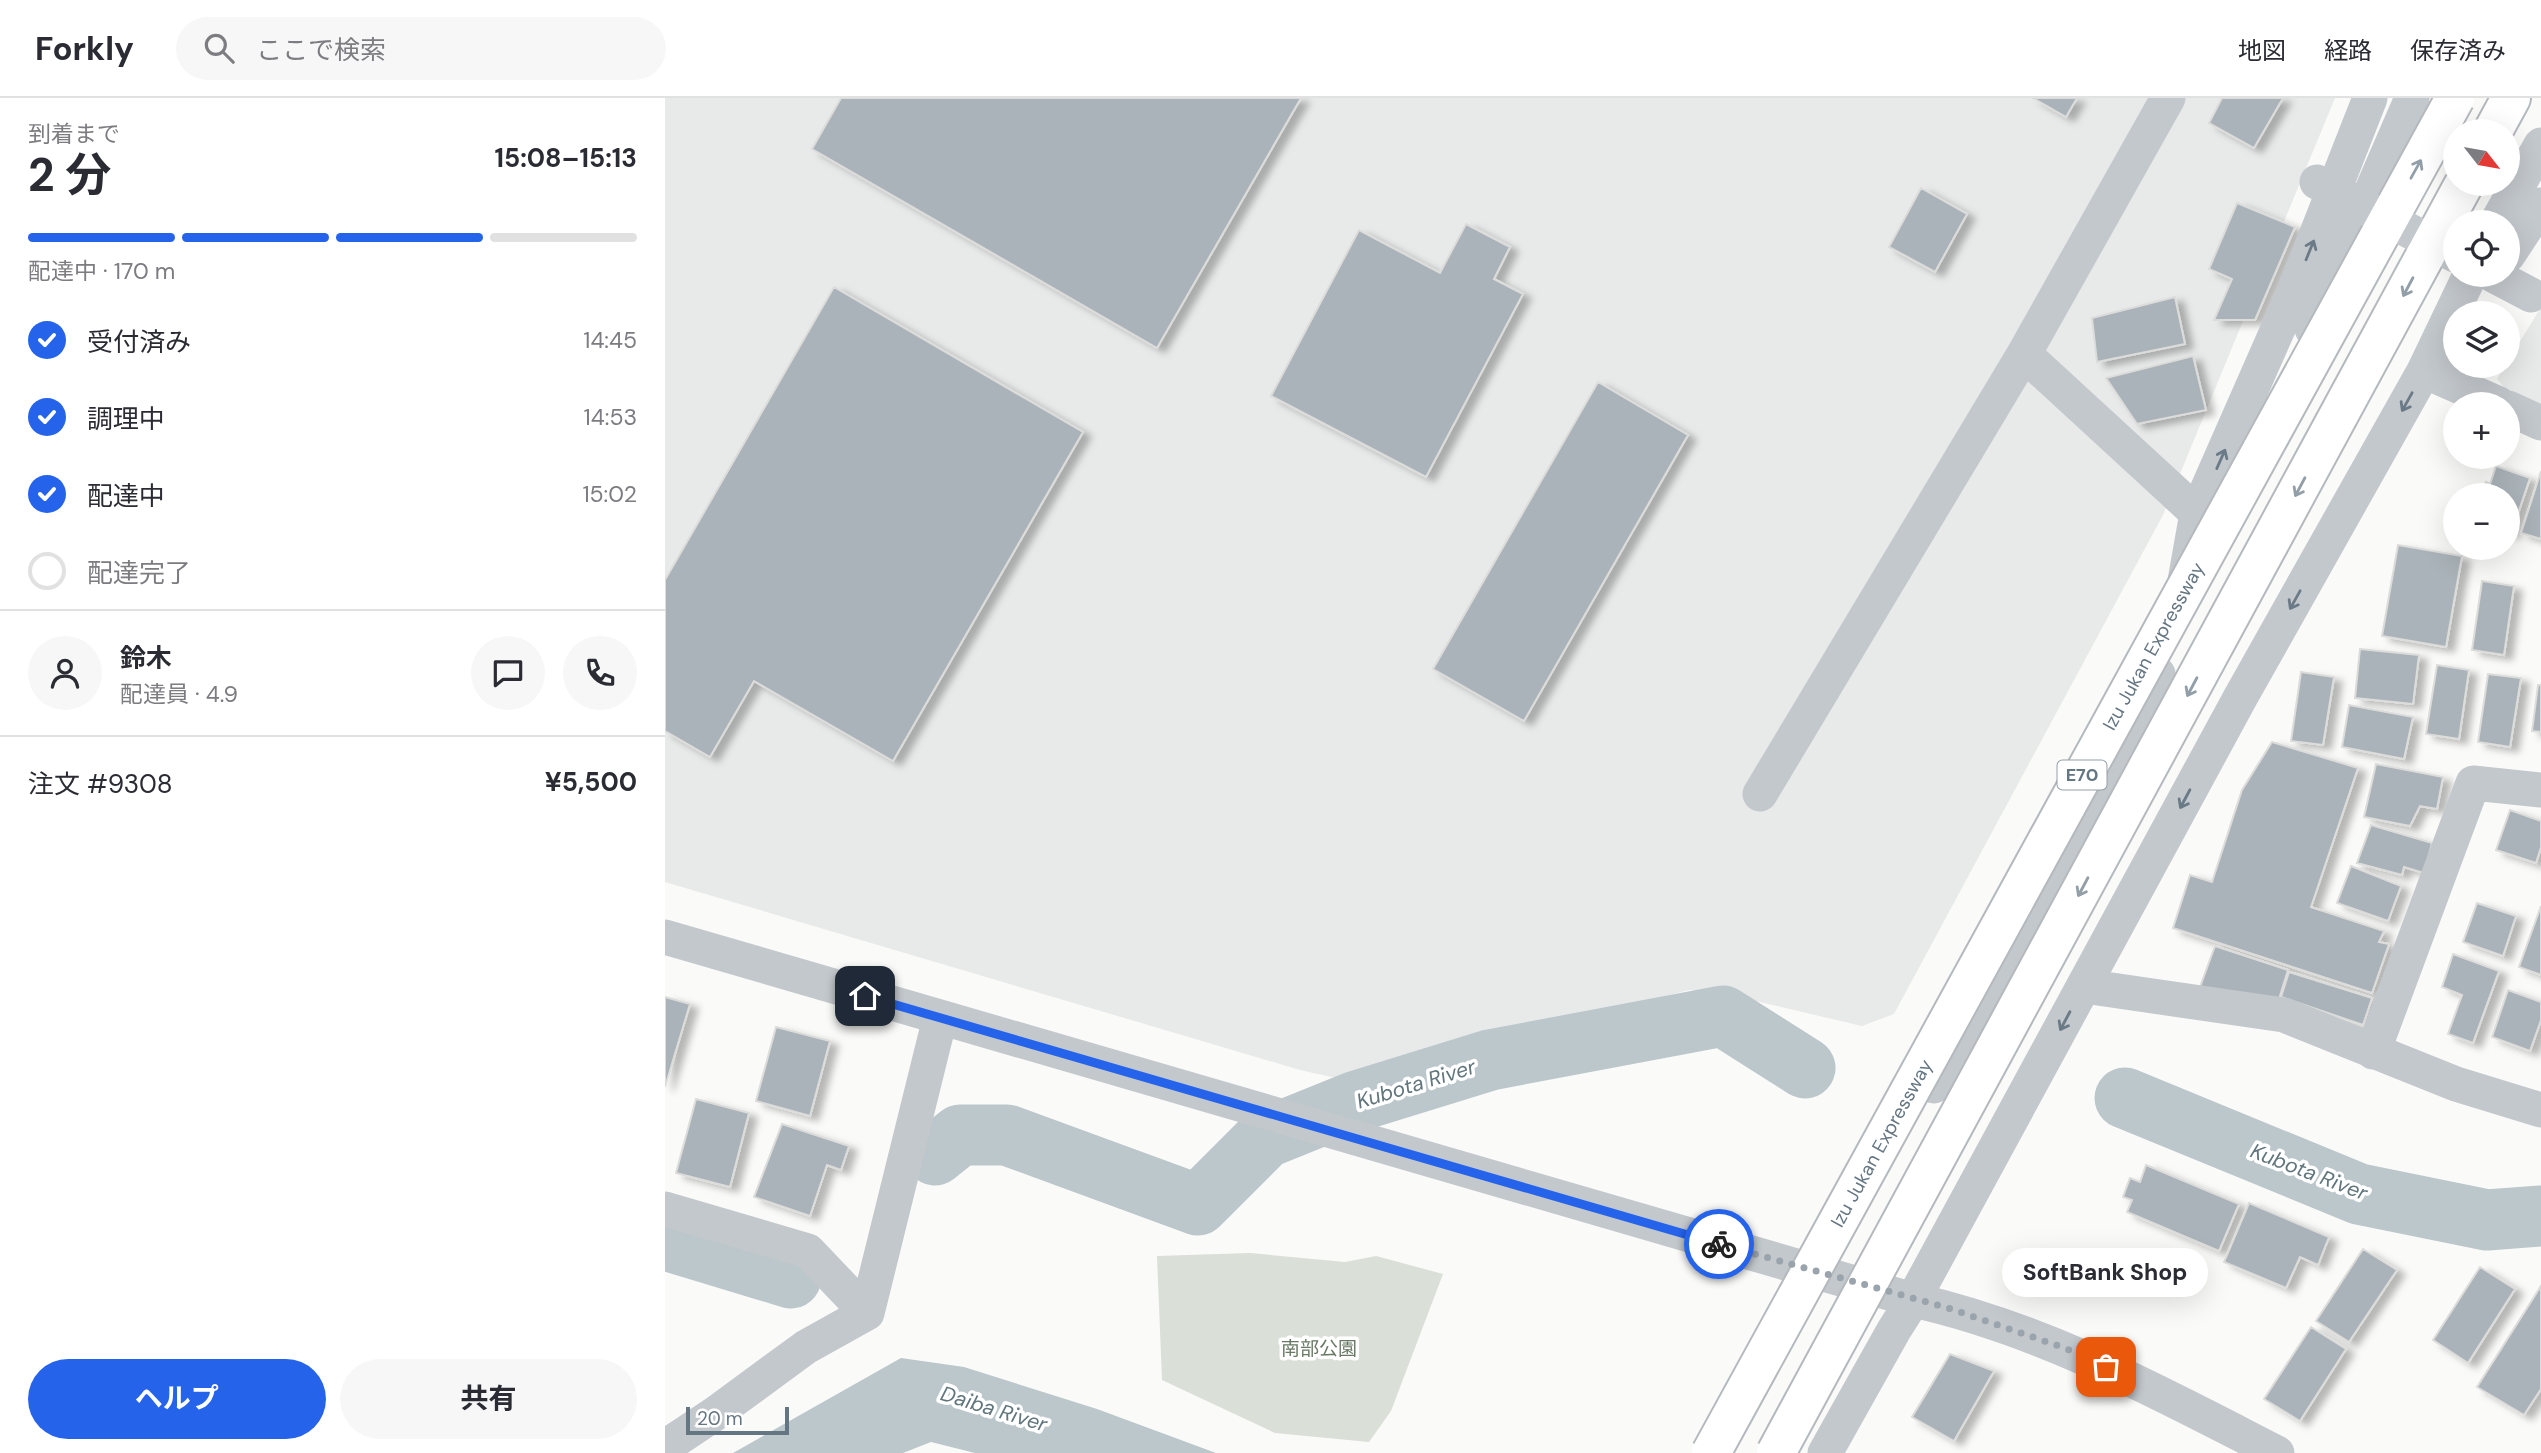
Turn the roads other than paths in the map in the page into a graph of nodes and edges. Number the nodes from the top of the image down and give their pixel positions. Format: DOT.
graph roads {
  1 [pos="2168,98"];
  2 [pos="2370,98"];
  3 [pos="2412,98"];
  4 [pos="2455,98"];
  5 [pos="2511,98"];
  6 [pos="2500,119"];
  7 [pos="2541,145"];
  8 [pos="2317,182"];
  9 [pos="2457,196"];
  10 [pos="2541,205"];
  11 [pos="2504,210"];
  12 [pos="2520,237"];
  13 [pos="2443,249"];
  14 [pos="2464,287"];
  15 [pos="2516,287"];
  16 [pos="2531,295"];
  17 [pos="2443,345"];
  18 [pos="2024,354"];
  19 [pos="2424,371"];
  20 [pos="2472,392"];
  21 [pos="2520,413"];
  22 [pos="2541,423"];
  23 [pos="2197,513"];
  24 [pos="2173,643"];
  25 [pos="2541,790"];
  26 [pos="1761,794"];
  27 [pos="665,937"];
  28 [pos="2084,986"];
  29 [pos="940,1018"];
  30 [pos="2373,1052"];
  31 [pos="2539,1103"];
  32 [pos="665,1209"];
  33 [pos="1826,1275"];
  34 [pos="1913,1300"];
  35 [pos="867,1313"];
  36 [pos="665,1447"];
  37 [pos="1711,1453"];
  38 [pos="1730,1453"];
  39 [pos="1776,1453"];
  40 [pos="1825,1453"];
  41 [pos="2277,1453"];
  1 -- 18 [label="street"];
  23 -- 2 [label="street, one-way"];
  3 -- 24 [label="street"];
  37 -- 4 [label="highway, Izu Jukan Expressway / E70, one-way, bridge"];
  5 -- 6 [label="highway"];
  7 -- 11 [label="street"];
  8 -- 13 [label="street, bridge"];
  9 -- 39 [label="highway, E70, one-way, bridge"];
  10 -- 12 [label="street"];
  14 -- 19 [label="street"];
  15 -- 16 [label="street, bridge"];
  17 -- 19 [label="street"];
  18 -- 23 [label="street"];
  18 -- 26 [label="street"];
  19 -- 20 [label="street"];
  19 -- 28 [label="street, one-way"];
  21 -- 22 [label="street"];
  23 -- 24 [label="street"];
  24 -- 33 [label="street"];
  25 -- 30 [label="street"];
  27 -- 29 [label="street"];
  28 -- 30 [label="street"];
  28 -- 34 [label="street, one-way"];
  29 -- 33 [label="street"];
  29 -- 35 [label="street"];
  30 -- 31 [label="street"];
  32 -- 35 [label="street"];
  33 -- 34 [label="street"];
  33 -- 38 [label="street"];
  34 -- 40 [label="street"];
  34 -- 41 [label="street"];
  35 -- 36 [label="street"];
}
